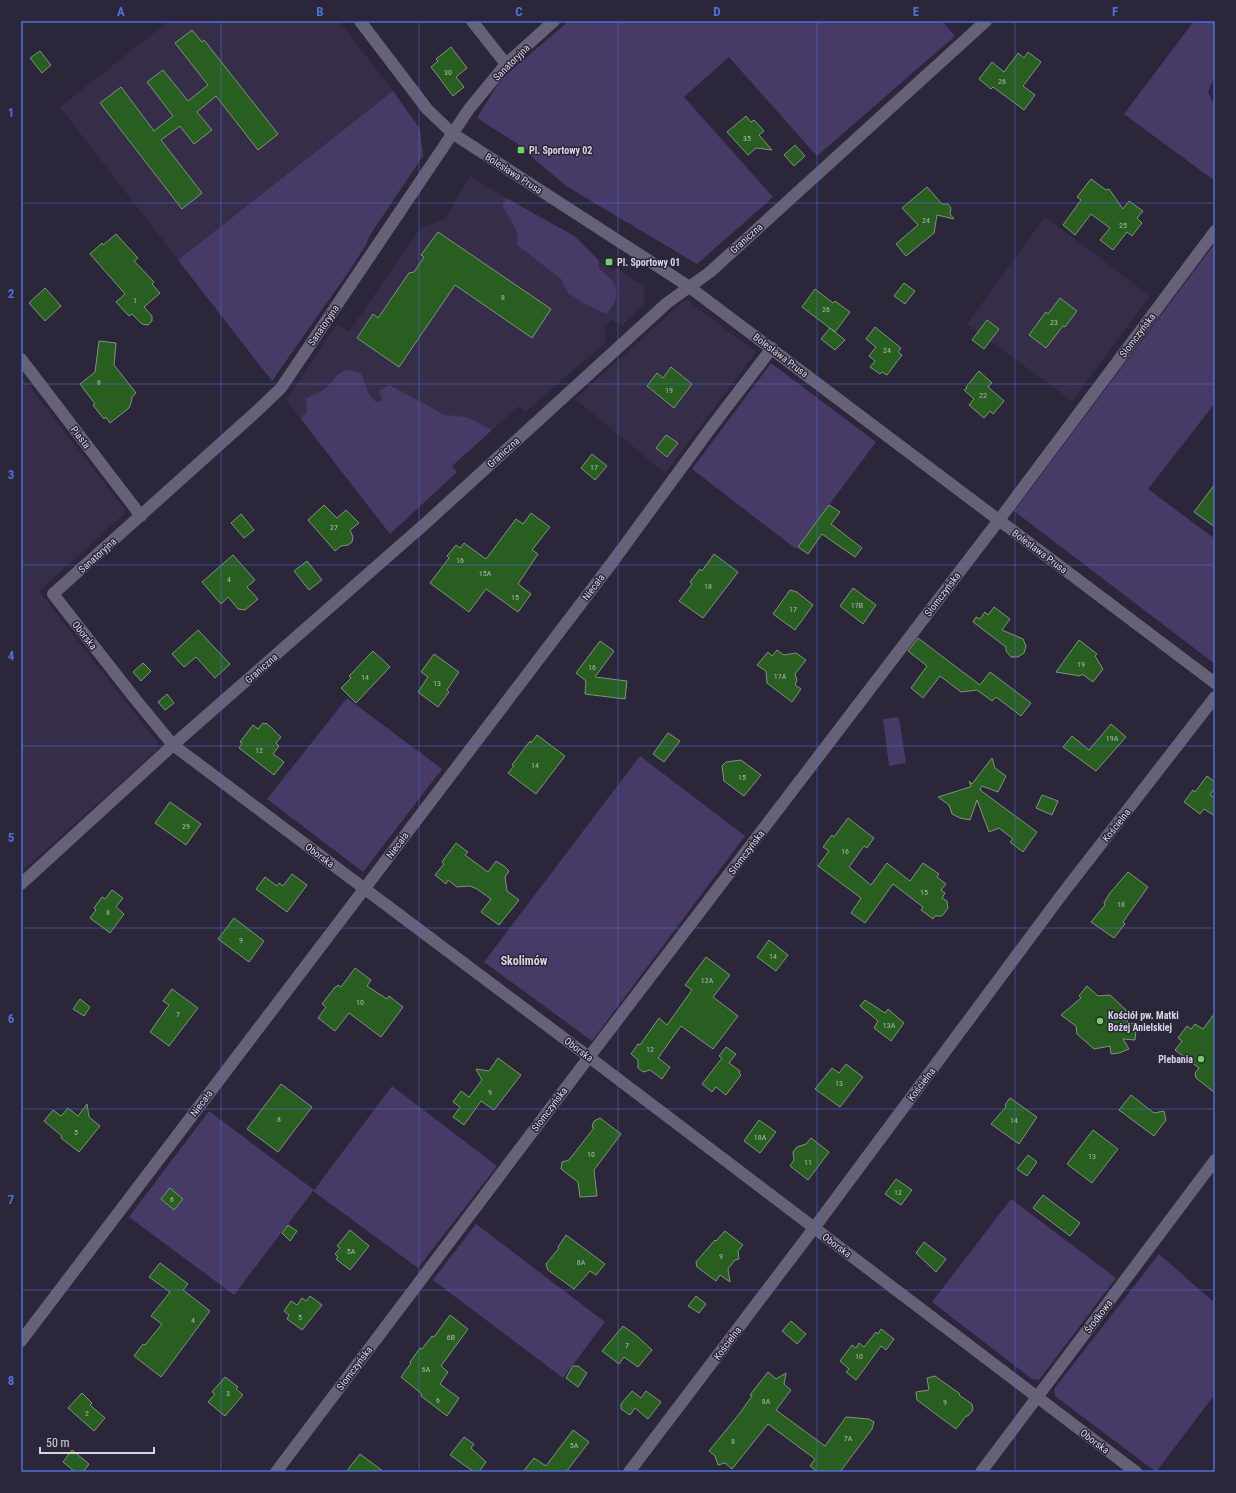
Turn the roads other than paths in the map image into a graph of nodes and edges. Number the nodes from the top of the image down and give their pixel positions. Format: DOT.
graph roads {
  1 [pos="360,21"];
  2 [pos="472,21"];
  3 [pos="554,21"];
  4 [pos="986,21"];
  5 [pos="506,64"];
  6 [pos="452,133"];
  7 [pos="1215,231"];
  8 [pos="688,286"];
  9 [pos="772,348"];
  10 [pos="21,359"];
  11 [pos="140,516"];
  12 [pos="999,520"];
  13 [pos="53,594"];
  14 [pos="1215,683"];
  15 [pos="1215,697"];
  16 [pos="173,746"];
  17 [pos="21,884"];
  18 [pos="364,888"];
  19 [pos="589,1057"];
  20 [pos="1215,1160"];
  21 [pos="814,1228"];
  22 [pos="21,1341"];
  23 [pos="1037,1396"];
  24 [pos="276,1472"];
  25 [pos="629,1472"];
  26 [pos="981,1472"];
  27 [pos="1136,1472"];
  1 -- 6 [label="street, Bolesława Prusa"];
  2 -- 5 [label="street"];
  3 -- 5 [label="street, Sanatoryjna"];
  4 -- 8 [label="street, Graniczna"];
  5 -- 6 [label="street, Sanatoryjna"];
  6 -- 8 [label="street, Bolesława Prusa"];
  6 -- 11 [label="street, Sanatoryjna"];
  7 -- 12 [label="street, Słomczyńska"];
  8 -- 9 [label="street, Bolesława Prusa"];
  8 -- 16 [label="street, Graniczna"];
  9 -- 12 [label="street, Bolesława Prusa"];
  9 -- 18 [label="street, Niecała"];
  10 -- 11 [label="street, Piasta"];
  11 -- 13 [label="street, Sanatoryjna"];
  12 -- 14 [label="street, Bolesława Prusa"];
  12 -- 19 [label="street, Słomczyńska"];
  13 -- 16 [label="street, Oborska"];
  15 -- 21 [label="street, Kościelna"];
  16 -- 17 [label="street, Graniczna"];
  16 -- 18 [label="street, Oborska"];
  18 -- 19 [label="street, Oborska"];
  18 -- 22 [label="street, Niecała"];
  19 -- 21 [label="street, Oborska"];
  19 -- 24 [label="street, Słomczyńska"];
  20 -- 23 [label="street, Środkowa"];
  21 -- 23 [label="street, Oborska"];
  21 -- 25 [label="street, Kościelna"];
  23 -- 26 [label="street, Środkowa"];
  23 -- 27 [label="street, Oborska"];
}
